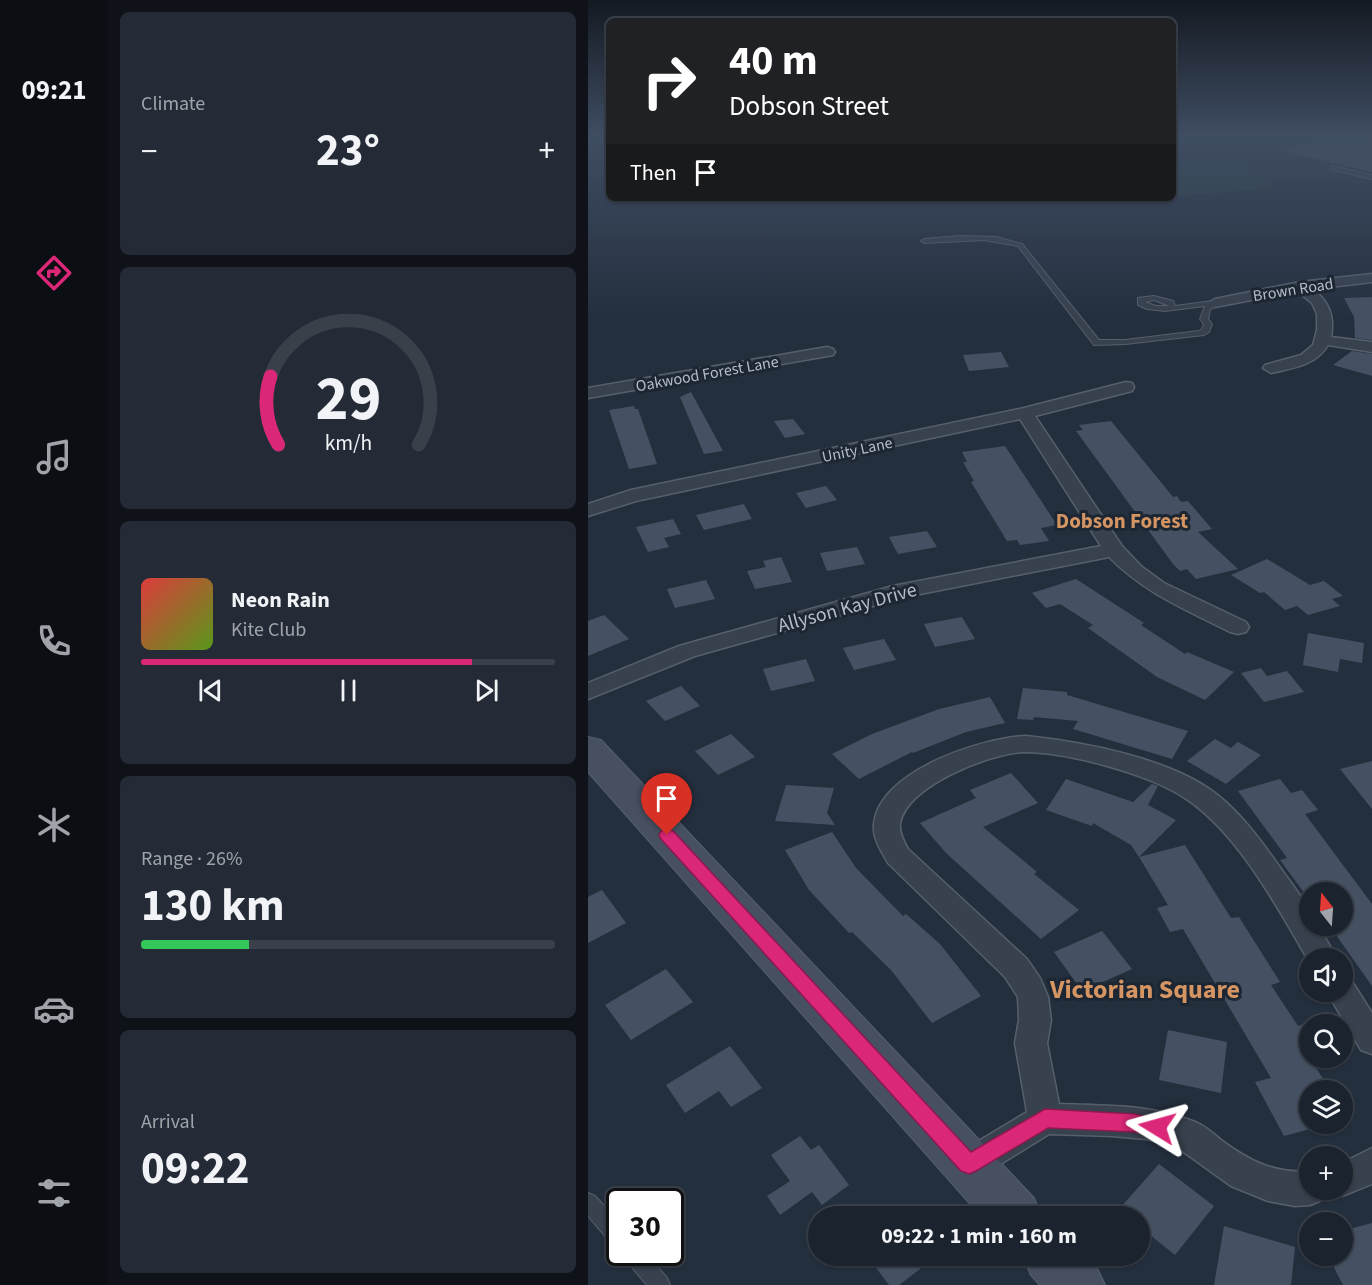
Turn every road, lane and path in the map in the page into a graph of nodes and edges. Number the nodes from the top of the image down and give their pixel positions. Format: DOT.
graph roads {
  1 [pos="924,241"];
  2 [pos="1372,278"];
  3 [pos="1300,286"];
  4 [pos="1215,303"];
  5 [pos="1172,307"];
  6 [pos="1323,340"];
  7 [pos="1372,347"];
  8 [pos="827,352"];
  9 [pos="1271,368"];
  10 [pos="1126,387"];
  11 [pos="588,393"];
  12 [pos="1025,413"];
  13 [pos="588,510"];
  14 [pos="1114,550"];
  15 [pos="1238,627"];
  16 [pos="588,692"];
  17 [pos="588,749"];
  18 [pos="1315,948"];
  19 [pos="1348,1002"];
  20 [pos="1372,1040"];
  21 [pos="1045,1119"];
  22 [pos="969,1164"];
  23 [pos="1372,1164"];
  24 [pos="1353,1175"];
  25 [pos="1299,1188"];
  26 [pos="588,1202"];
  27 [pos="1006,1206"];
  28 [pos="606,1222"];
  29 [pos="644,1266"];
  30 [pos="1059,1266"];
  31 [pos="660,1285"];
  32 [pos="1077,1285"];
  1 -- 4 [label="lane"];
  2 -- 3 [label="street, Brown Road"];
  3 -- 4 [label="street, Brown Road"];
  3 -- 6 [label="street"];
  4 -- 5 [label="lane"];
  6 -- 7 [label="street"];
  6 -- 9 [label="street"];
  8 -- 11 [label="street, Oakwood Forest Lane"];
  10 -- 12 [label="street, Unity Lane"];
  12 -- 13 [label="street, Unity Lane"];
  12 -- 14 [label="street"];
  14 -- 15 [label="street"];
  14 -- 16 [label="street, Allyson Kay Drive"];
  17 -- 22 [label="street"];
  18 -- 21 [label="street"];
  19 -- 20 [label="street"];
  21 -- 22 [label="street"];
  21 -- 25 [label="street"];
  22 -- 27 [label="street"];
  23 -- 24 [label="street"];
  26 -- 28 [label="lane"];
  29 -- 31 [label="lane"];
  30 -- 32 [label="street"];
}
